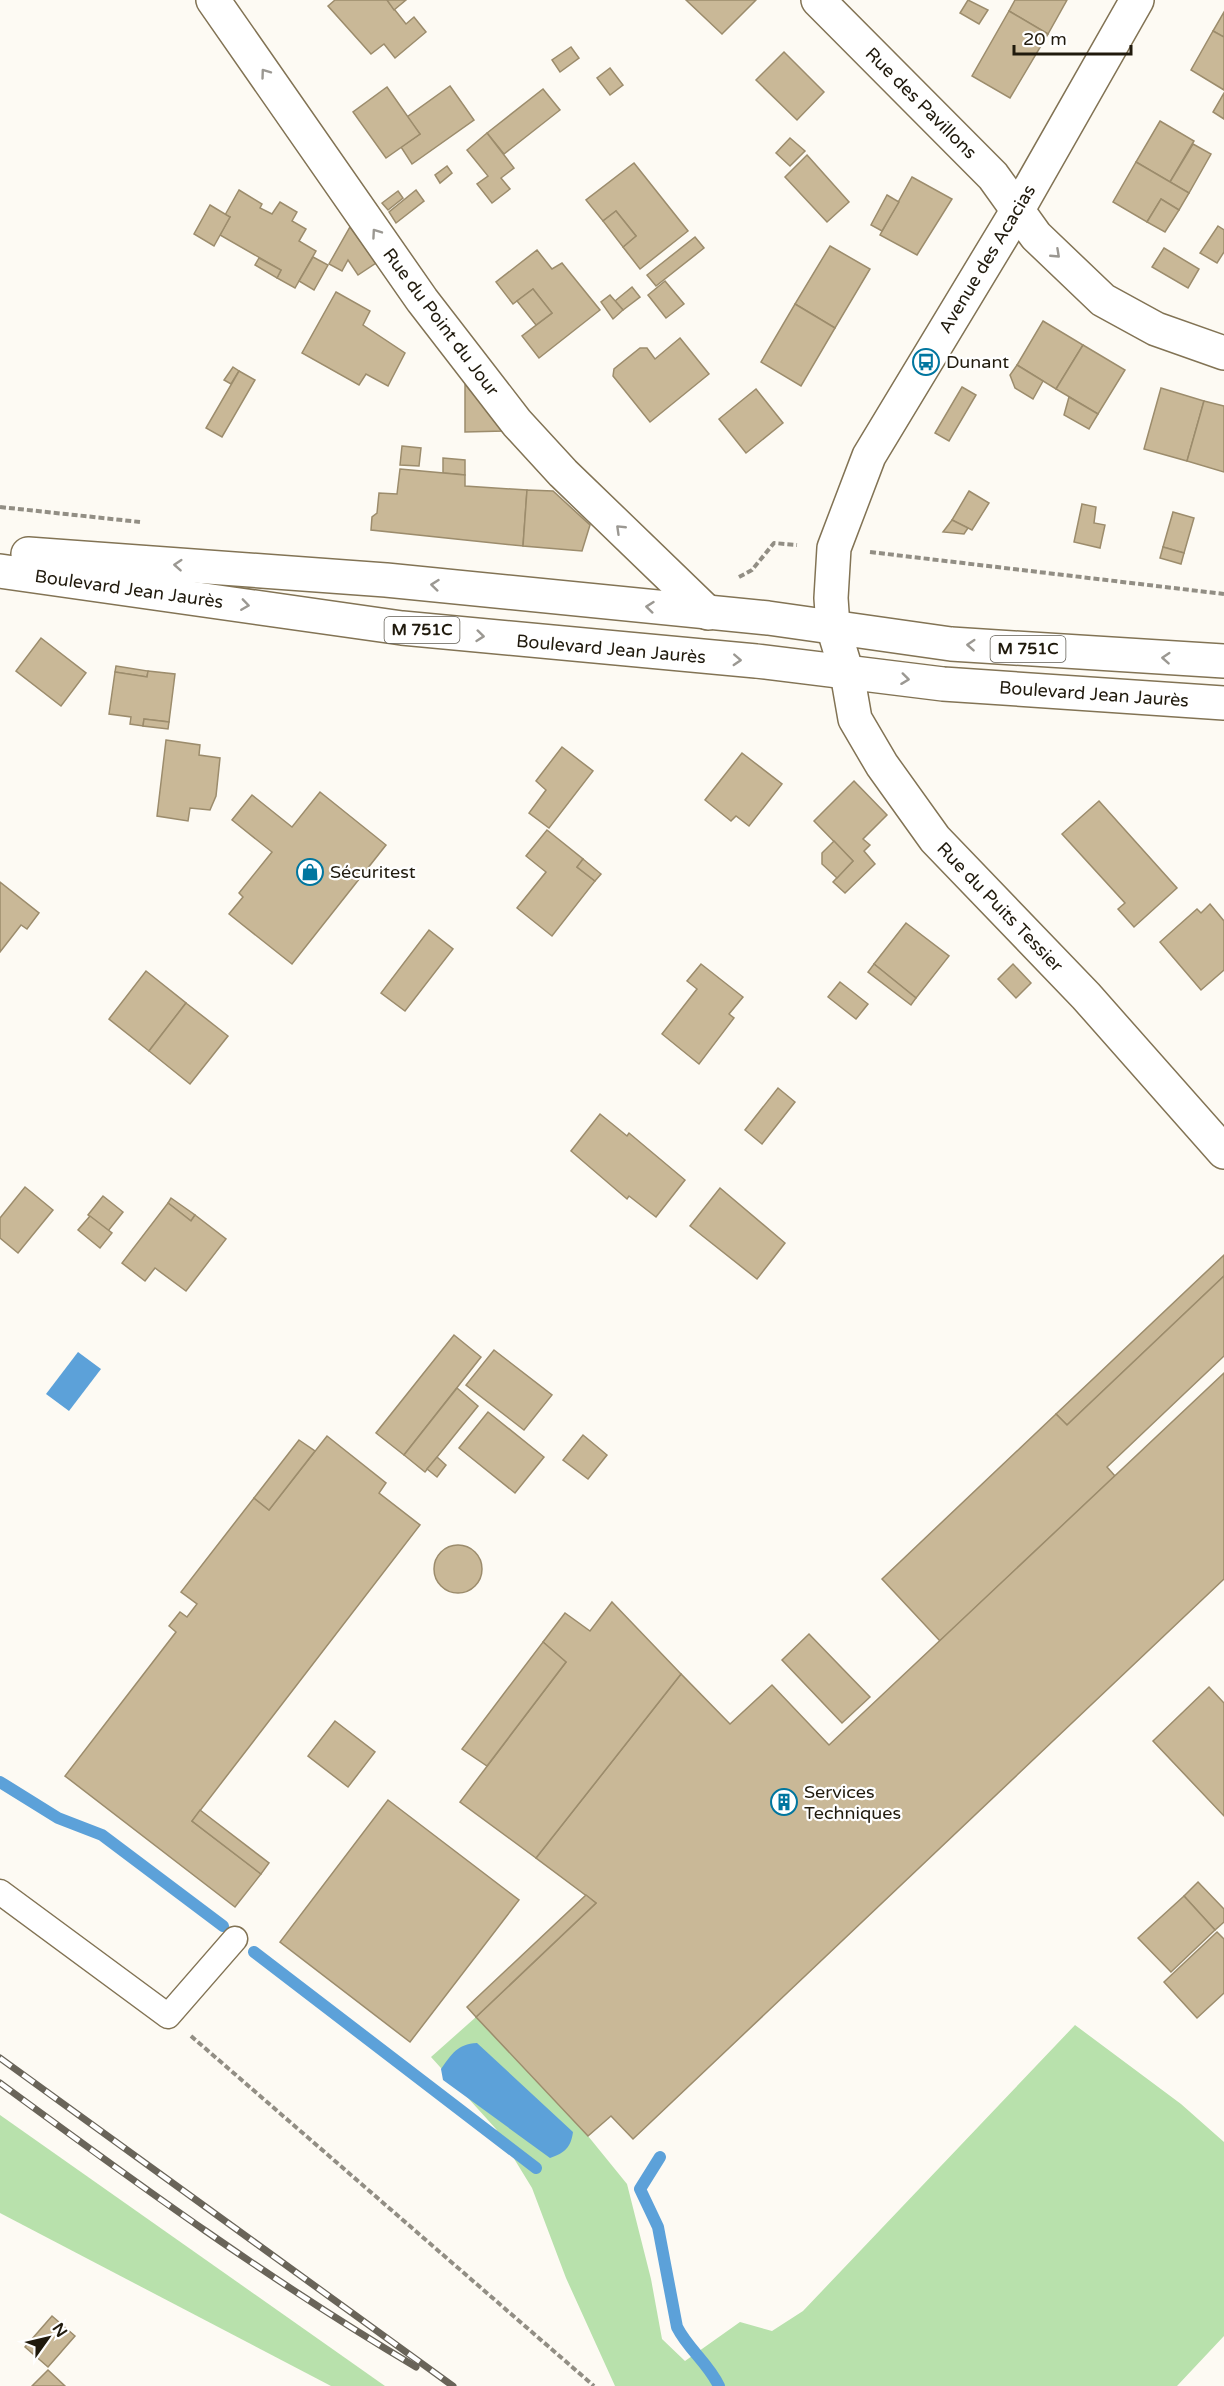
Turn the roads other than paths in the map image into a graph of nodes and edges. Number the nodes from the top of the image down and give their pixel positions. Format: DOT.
graph roads {
  1 [pos="213,0"];
  2 [pos="818,0"];
  3 [pos="1137,0"];
  4 [pos="1017,211"];
  5 [pos="1224,352"];
  6 [pos="0,552"];
  7 [pos="0,571"];
  8 [pos="708,613"];
  9 [pos="833,627"];
  10 [pos="1224,662"];
  11 [pos="846,673"];
  12 [pos="1224,703"];
  13 [pos="1224,1152"];
  14 [pos="0,1892"];
  15 [pos="235,1939"];
  8 -- 1 [label="street, Rue du Point du Jour, one-way"];
  2 -- 4 [label="street, Rue des Pavillons"];
  3 -- 4 [label="street, Avenue des Acacias"];
  4 -- 5 [label="street, Rue des Pavillons, one-way"];
  4 -- 9 [label="street, Avenue des Acacias"];
  8 -- 6 [label="street, Boulevard Jean Jaurès / M 751C, one-way"];
  7 -- 11 [label="street, Boulevard Jean Jaurès / M 751C, one-way"];
  8 -- 9 [label="street, Boulevard Jean Jaurès / M 751C"];
  10 -- 9 [label="street, Boulevard Jean Jaurès / M 751C, one-way"];
  9 -- 11 [label="street, Rue du Puits Tessier"];
  11 -- 12 [label="street, Boulevard Jean Jaurès / M 751C, one-way"];
  11 -- 13 [label="street, Rue du Puits Tessier"];
  14 -- 15 [label="lane"];
}
